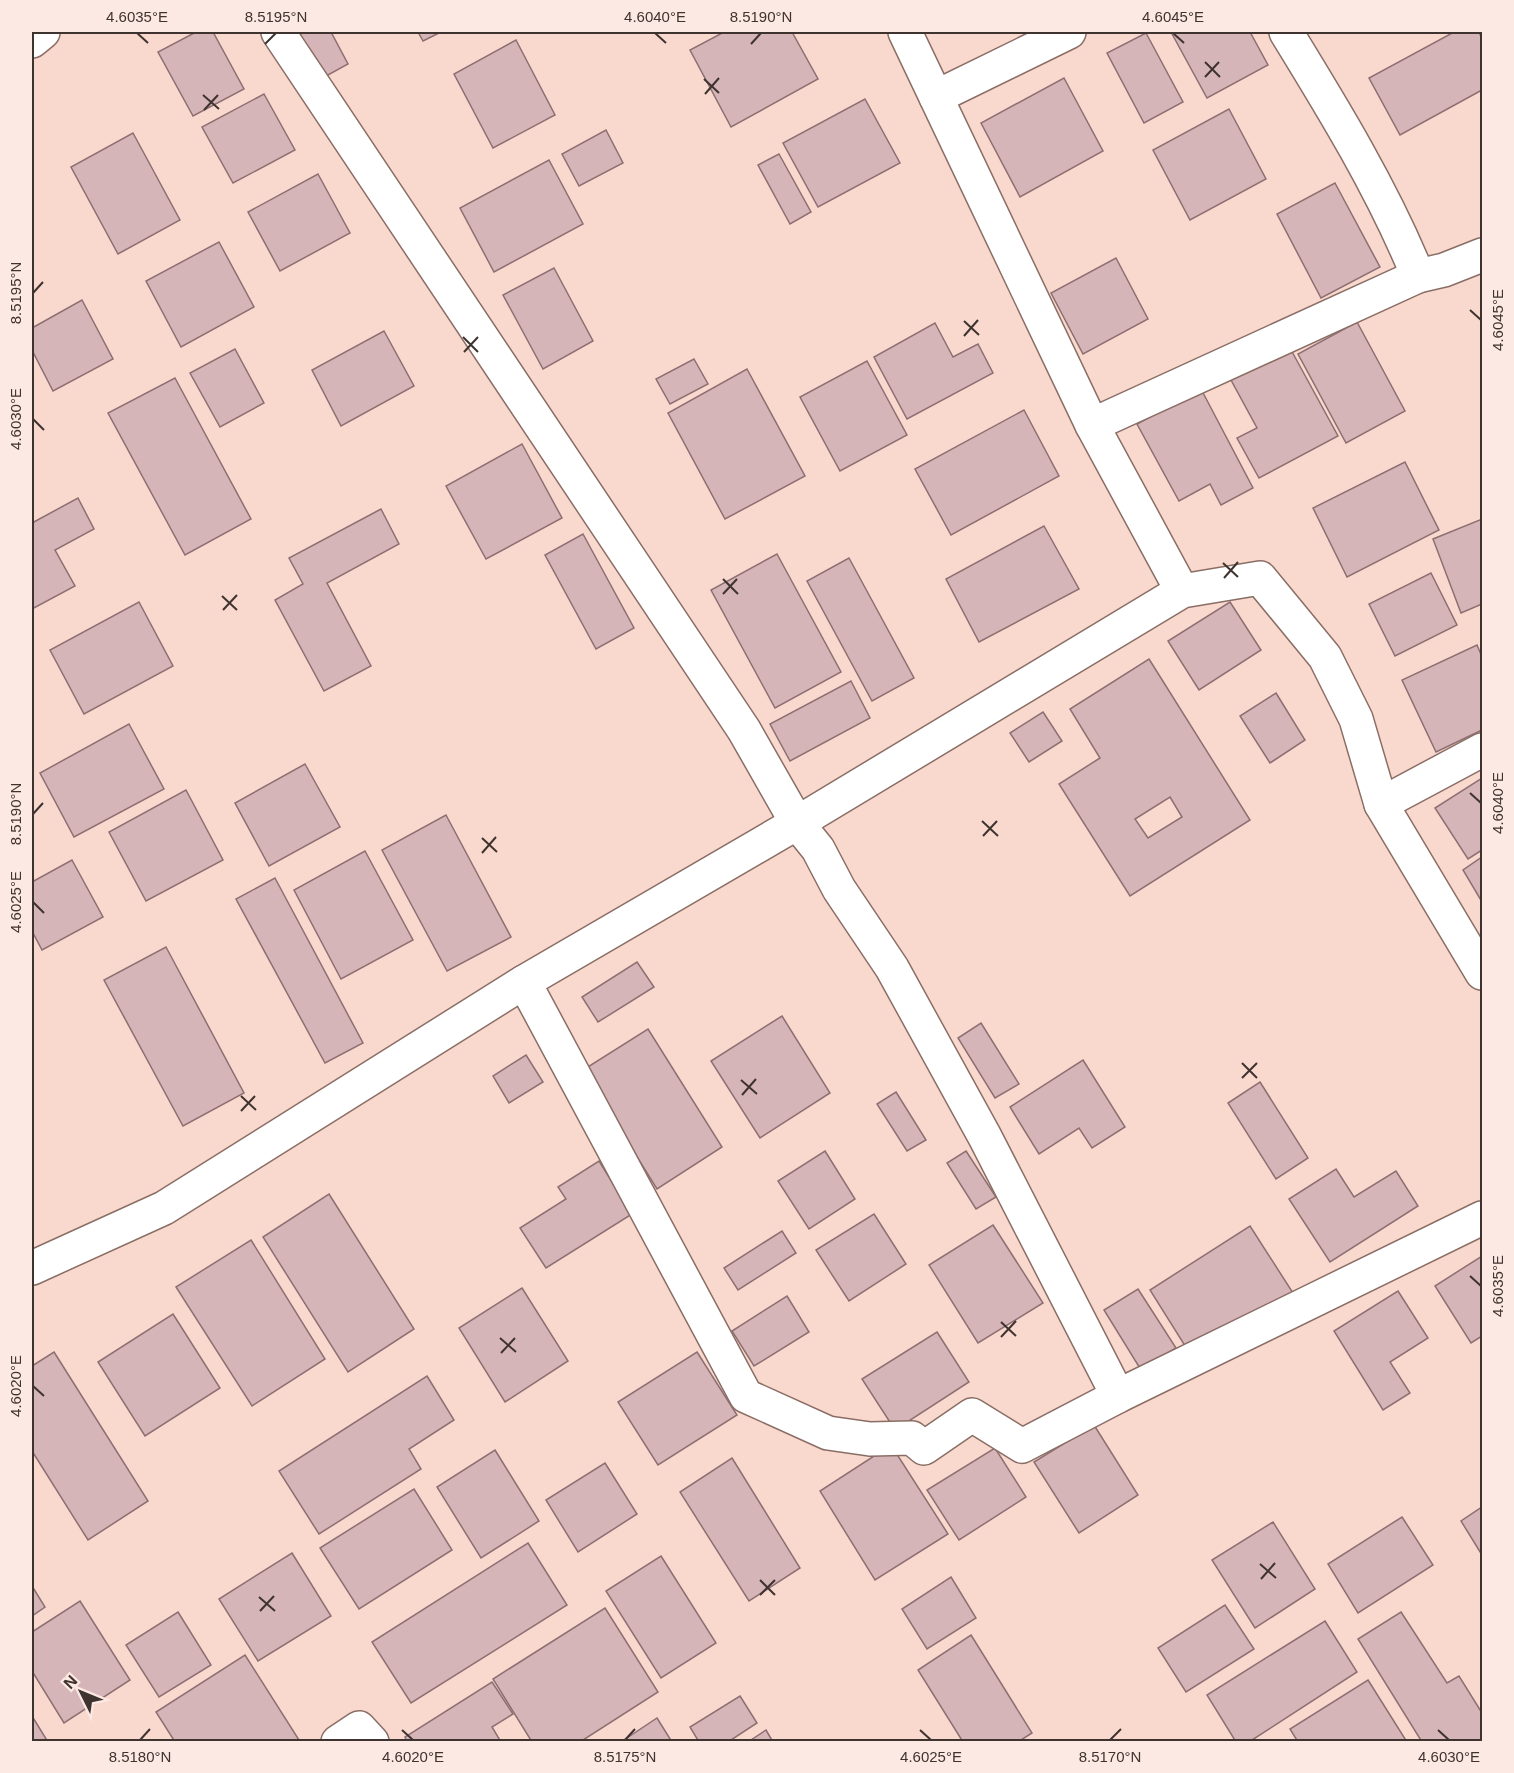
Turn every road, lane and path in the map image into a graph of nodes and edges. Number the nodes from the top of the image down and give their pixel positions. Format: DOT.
graph roads {
  1 [pos="43,32"];
  2 [pos="278,32"];
  3 [pos="905,32"];
  4 [pos="1068,32"];
  5 [pos="1286,32"];
  6 [pos="32,41"];
  7 [pos="936,97"];
  8 [pos="1482,255"];
  9 [pos="1418,276"];
  10 [pos="1092,425"];
  11 [pos="1182,591"];
  12 [pos="1482,750"];
  13 [pos="1381,804"];
  14 [pos="797,823"];
  15 [pos="1482,974"];
  16 [pos="524,982"];
  17 [pos="1482,1218"];
  18 [pos="32,1268"];
  19 [pos="1118,1396"];
  20 [pos="338,1742"];
  21 [pos="372,1742"];
  1 -- 6 [label="street"];
  2 -- 14 [label="street"];
  3 -- 7 [label="street"];
  4 -- 7 [label="street"];
  5 -- 9 [label="street"];
  7 -- 10 [label="street"];
  8 -- 9 [label="street"];
  9 -- 10 [label="street"];
  10 -- 11 [label="street"];
  11 -- 13 [label="street"];
  11 -- 14 [label="street"];
  12 -- 13 [label="street"];
  13 -- 15 [label="street"];
  14 -- 16 [label="street"];
  14 -- 19 [label="street"];
  16 -- 18 [label="street"];
  16 -- 19 [label="street"];
  17 -- 19 [label="street"];
  20 -- 21 [label="street"];
}
